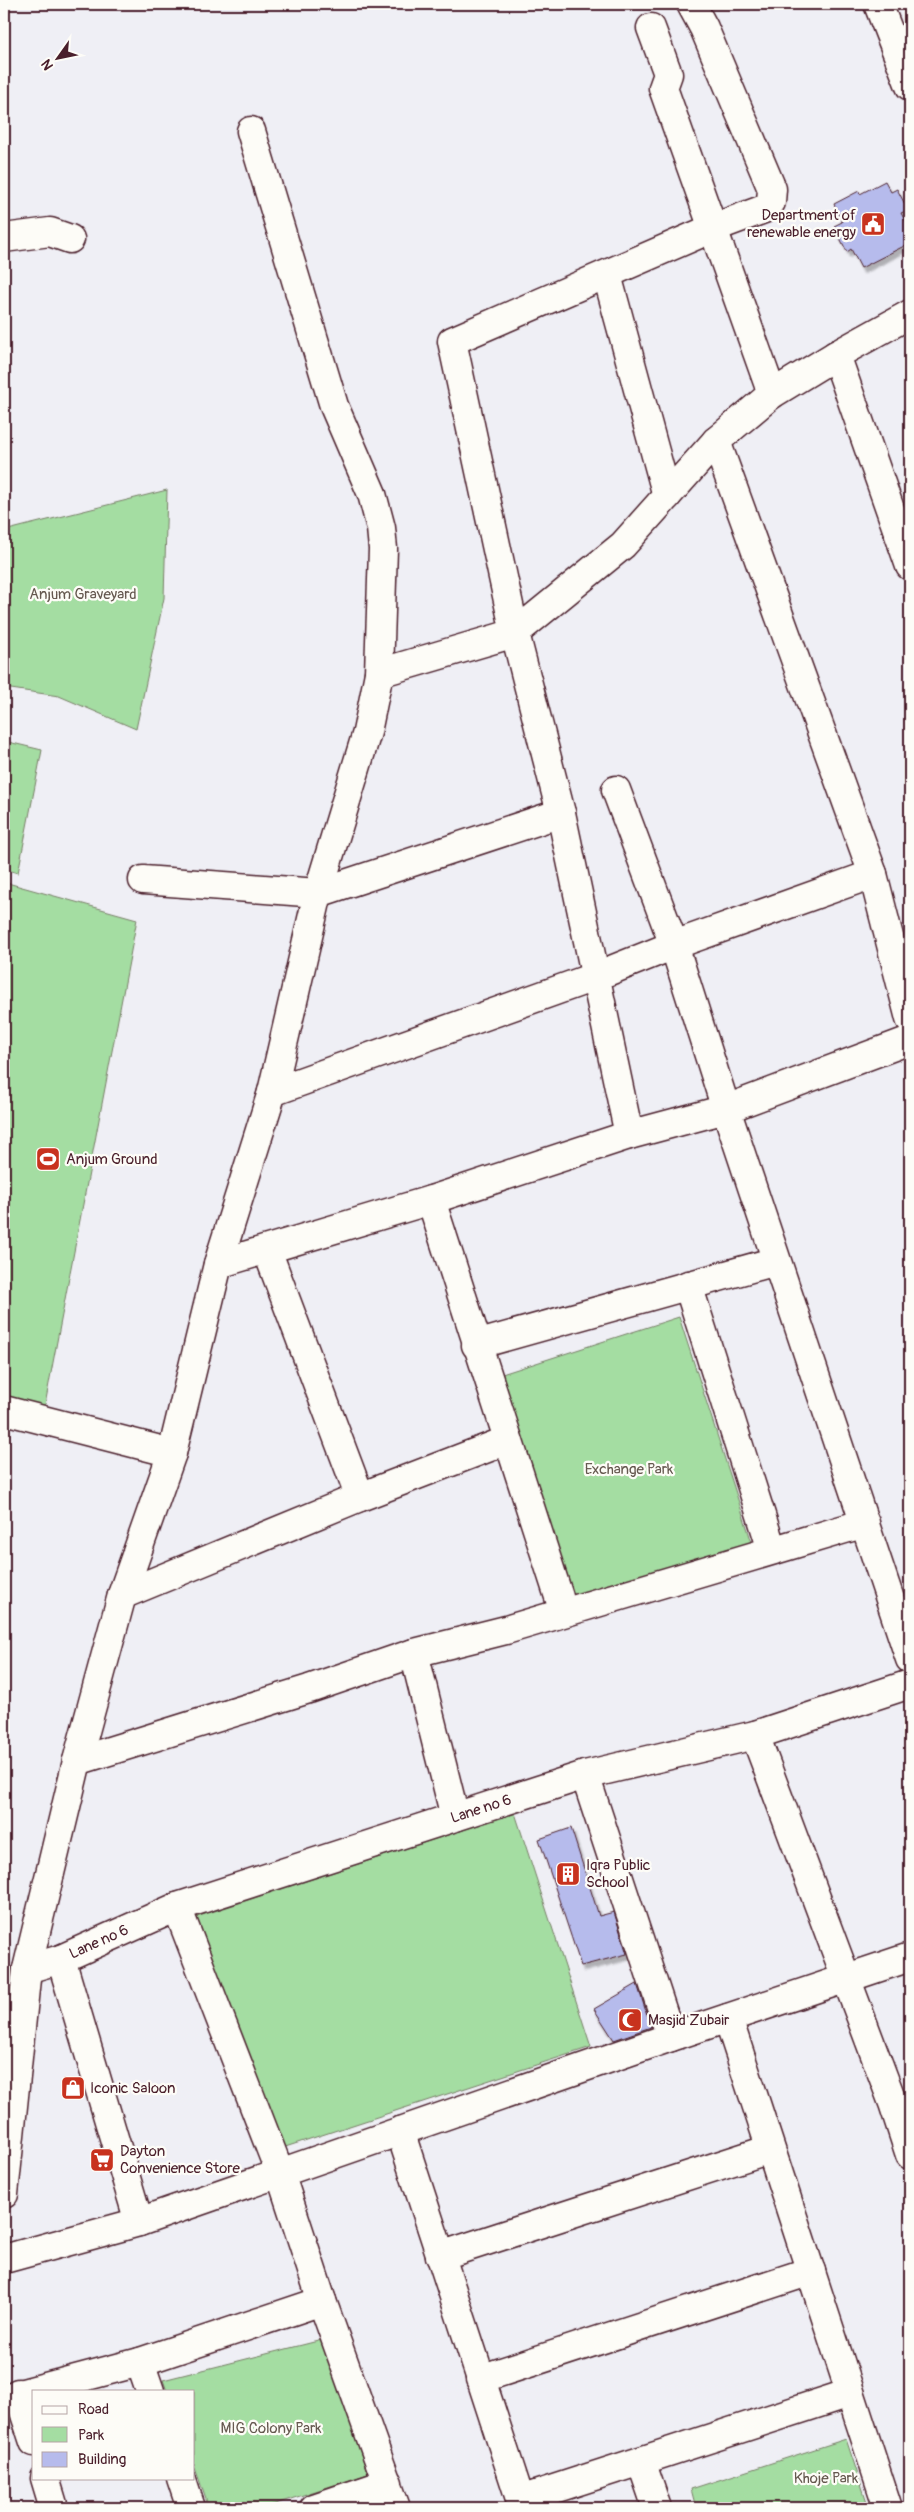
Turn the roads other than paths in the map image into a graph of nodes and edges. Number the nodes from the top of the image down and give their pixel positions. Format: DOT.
graph roads {
  1 [pos="691,4"];
  2 [pos="878,4"];
  3 [pos="651,28"];
  4 [pos="910,86"];
  5 [pos="251,131"];
  6 [pos="714,228"];
  7 [pos="4,238"];
  8 [pos="70,239"];
  9 [pos="607,275"];
  10 [pos="910,314"];
  11 [pos="836,355"];
  12 [pos="772,394"];
  13 [pos="716,441"];
  14 [pos="667,496"];
  15 [pos="910,566"];
  16 [pos="515,633"];
  17 [pos="380,673"];
  18 [pos="616,790"];
  19 [pos="561,814"];
  20 [pos="873,874"];
  21 [pos="143,880"];
  22 [pos="318,893"];
  23 [pos="674,945"];
  24 [pos="594,977"];
  25 [pos="910,1019"];
  26 [pos="910,1040"];
  27 [pos="272,1092"];
  28 [pos="726,1109"];
  29 [pos="629,1135"];
  30 [pos="431,1200"];
  31 [pos="266,1250"];
  32 [pos="776,1261"];
  33 [pos="218,1264"];
  34 [pos="688,1286"];
  35 [pos="476,1346"];
  36 [pos="4,1410"];
  37 [pos="508,1440"];
  38 [pos="172,1453"];
  39 [pos="360,1497"];
  40 [pos="865,1523"];
  41 [pos="772,1550"];
  42 [pos="122,1595"];
  43 [pos="558,1597"];
  44 [pos="414,1653"];
  45 [pos="910,1659"];
  46 [pos="910,1684"];
  47 [pos="755,1735"];
  48 [pos="76,1761"];
  49 [pos="585,1775"];
  50 [pos="455,1817"];
  51 [pos="177,1907"];
  52 [pos="910,1957"];
  53 [pos="61,1960"];
  54 [pos="27,1969"];
  55 [pos="846,1977"];
  56 [pos="728,2018"];
  57 [pos="671,2037"];
  58 [pos="902,2101"];
  59 [pos="400,2131"];
  60 [pos="770,2149"];
  61 [pos="910,2155"];
  62 [pos="280,2173"];
  63 [pos="4,2194"];
  64 [pos="139,2222"];
  65 [pos="440,2256"];
  66 [pos="4,2259"];
  67 [pos="811,2272"];
  68 [pos="322,2301"];
  69 [pos="140,2362"];
  70 [pos="480,2379"];
  71 [pos="150,2390"];
  72 [pos="850,2393"];
  73 [pos="11,2395"];
  74 [pos="32,2438"];
  75 [pos="641,2461"];
  76 [pos="46,2480"];
  77 [pos="182,2480"];
  78 [pos="388,2483"];
  79 [pos="521,2504"];
  80 [pos="54,2508"];
  81 [pos="191,2508"];
  82 [pos="314,2508"];
  83 [pos="396,2508"];
  84 [pos="657,2508"];
  85 [pos="888,2508"];
  1 -- 6 [label="street"];
  2 -- 4 [label="street"];
  3 -- 6 [label="street"];
  5 -- 17 [label="street"];
  6 -- 9 [label="street"];
  6 -- 12 [label="street"];
  7 -- 8 [label="street"];
  9 -- 14 [label="street"];
  9 -- 16 [label="street"];
  10 -- 11 [label="street"];
  11 -- 12 [label="street"];
  11 -- 15 [label="street"];
  12 -- 13 [label="street"];
  13 -- 14 [label="street"];
  13 -- 20 [label="street"];
  14 -- 16 [label="street"];
  16 -- 17 [label="street"];
  16 -- 19 [label="street"];
  17 -- 22 [label="street"];
  18 -- 23 [label="street"];
  19 -- 22 [label="street"];
  19 -- 24 [label="street"];
  20 -- 23 [label="street"];
  20 -- 25 [label="street"];
  21 -- 22 [label="street"];
  22 -- 27 [label="street"];
  23 -- 24 [label="street"];
  23 -- 28 [label="street"];
  24 -- 27 [label="street"];
  24 -- 29 [label="street"];
  26 -- 28 [label="street"];
  27 -- 33 [label="street"];
  28 -- 29 [label="street"];
  28 -- 32 [label="street"];
  29 -- 30 [label="street"];
  30 -- 31 [label="street"];
  30 -- 35 [label="street"];
  31 -- 33 [label="street"];
  31 -- 39 [label="street"];
  32 -- 34 [label="street"];
  32 -- 40 [label="street"];
  33 -- 38 [label="street"];
  34 -- 35 [label="street"];
  34 -- 41 [label="street"];
  35 -- 37 [label="street"];
  36 -- 38 [label="street"];
  37 -- 39 [label="street"];
  37 -- 43 [label="street"];
  38 -- 42 [label="street"];
  39 -- 42 [label="street"];
  40 -- 41 [label="street"];
  40 -- 45 [label="street"];
  41 -- 44 [label="street"];
  42 -- 48 [label="street"];
  44 -- 48 [label="street"];
  44 -- 50 [label="street"];
  46 -- 47 [label="street, Lane no 6"];
  47 -- 49 [label="street, Lane no 6"];
  47 -- 55 [label="street"];
  48 -- 54 [label="street"];
  49 -- 50 [label="street, Lane no 6"];
  49 -- 57 [label="street"];
  50 -- 51 [label="street, Lane no 6"];
  51 -- 53 [label="street, Lane no 6"];
  51 -- 62 [label="street"];
  52 -- 55 [label="street"];
  53 -- 54 [label="street, Lane no 6"];
  53 -- 64 [label="street"];
  54 -- 63 [label="street"];
  55 -- 56 [label="street"];
  55 -- 58 [label="street"];
  56 -- 57 [label="street"];
  56 -- 60 [label="street"];
  57 -- 59 [label="street"];
  58 -- 61 [label="street"];
  59 -- 62 [label="street"];
  59 -- 65 [label="street"];
  60 -- 65 [label="street"];
  60 -- 67 [label="street"];
  62 -- 64 [label="street"];
  62 -- 68 [label="street"];
  64 -- 66 [label="street"];
  65 -- 70 [label="street"];
  67 -- 70 [label="street"];
  67 -- 72 [label="street"];
  68 -- 69 [label="street"];
  68 -- 78 [label="street"];
  69 -- 71 [label="street"];
  69 -- 73 [label="street"];
  70 -- 79 [label="street"];
  72 -- 75 [label="street"];
  72 -- 85 [label="street"];
  73 -- 74 [label="street"];
  75 -- 79 [label="street"];
  75 -- 84 [label="street"];
  76 -- 80 [label="street"];
  77 -- 81 [label="street"];
  78 -- 82 [label="street"];
  78 -- 83 [label="street"];
}
